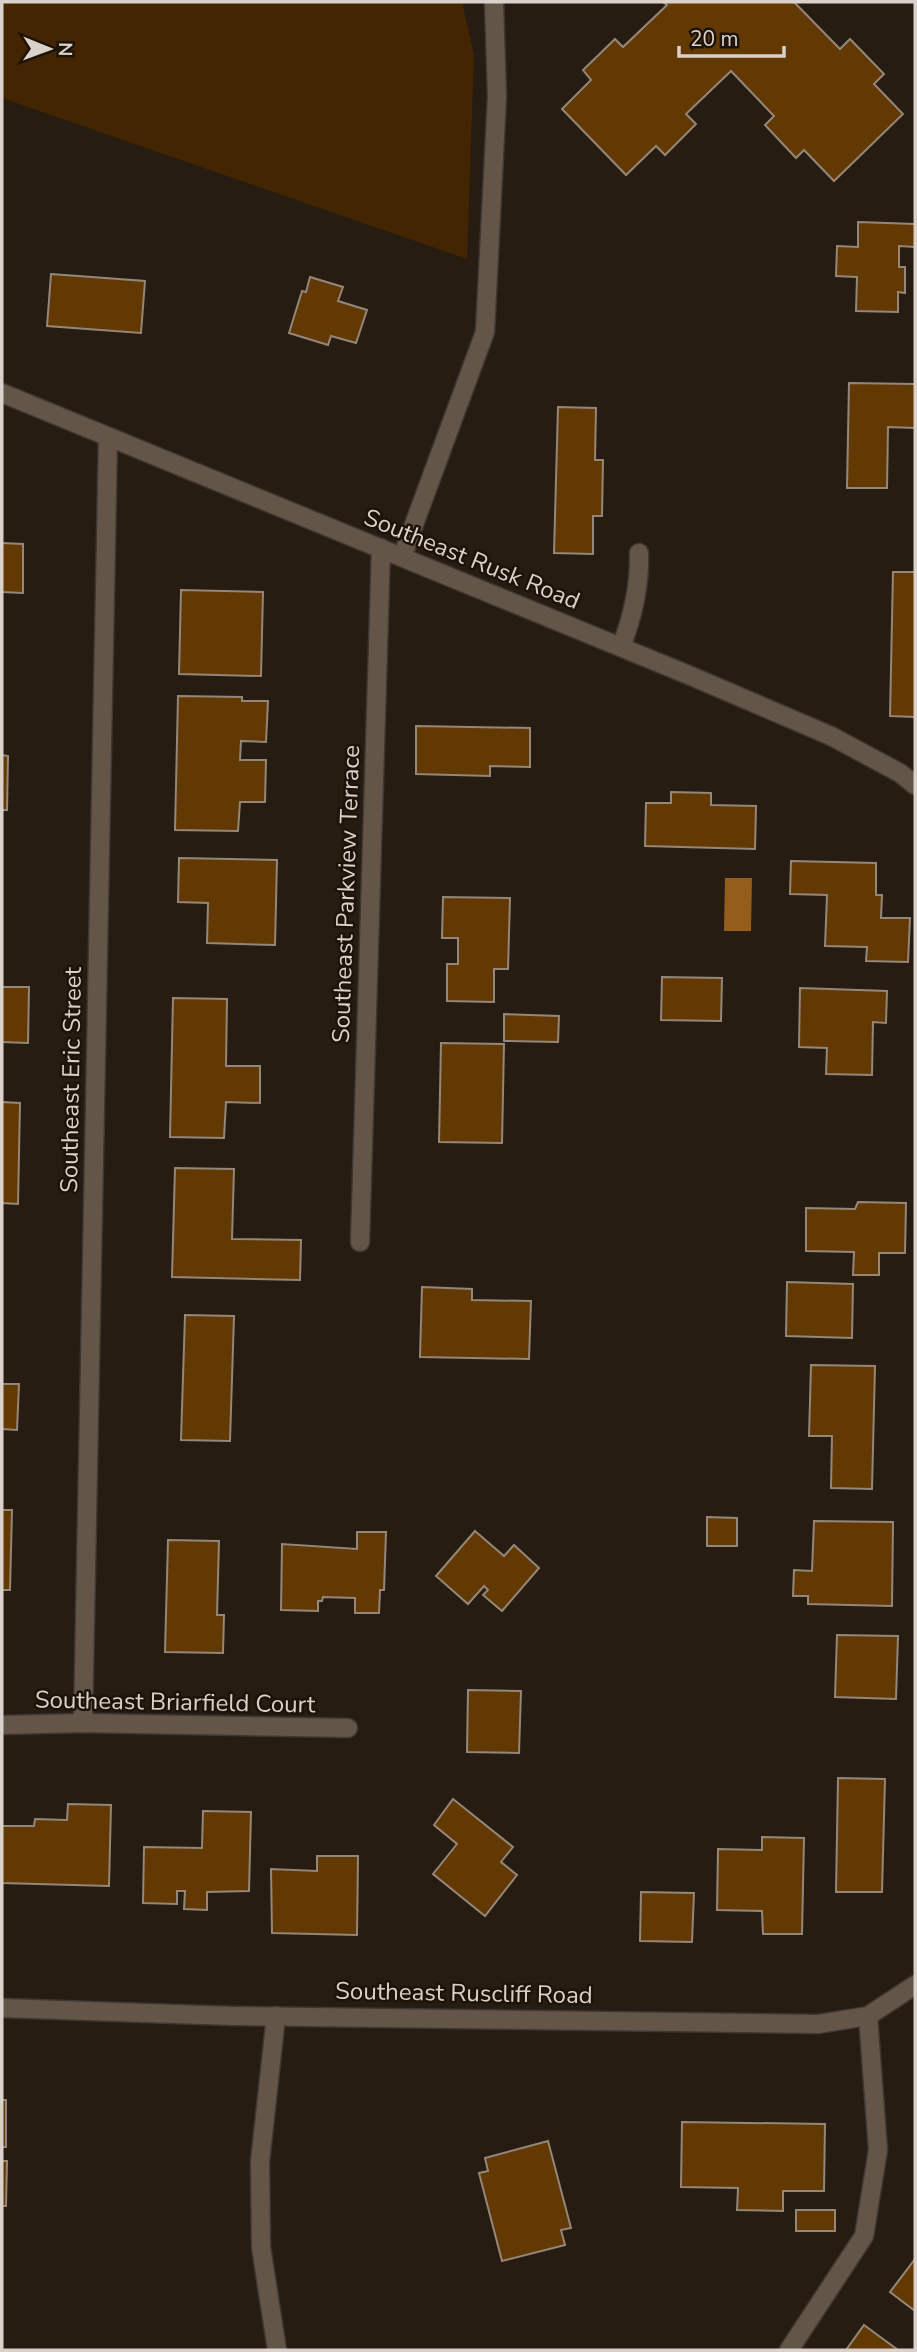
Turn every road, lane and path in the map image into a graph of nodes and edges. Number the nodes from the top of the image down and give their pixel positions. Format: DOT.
graph roads {
  1 [pos="494,2"];
  2 [pos="2,393"];
  3 [pos="108,437"];
  4 [pos="381,548"];
  5 [pos="639,553"];
  6 [pos="402,557"];
  7 [pos="621,647"];
  8 [pos="915,785"];
  9 [pos="360,1242"];
  10 [pos="83,1723"];
  11 [pos="2,1726"];
  12 [pos="348,1728"];
  13 [pos="915,1985"];
  14 [pos="2,2008"];
  15 [pos="276,2016"];
  16 [pos="868,2016"];
  17 [pos="276,2350"];
  18 [pos="789,2350"];
  1 -- 6 [label="street"];
  2 -- 3 [label="street, Southeast Rusk Road"];
  3 -- 4 [label="street, Southeast Rusk Road"];
  3 -- 10 [label="street, Southeast Eric Street"];
  4 -- 6 [label="street, Southeast Rusk Road"];
  4 -- 9 [label="street, Southeast Parkview Terrace"];
  5 -- 7 [label="street"];
  6 -- 7 [label="street, Southeast Rusk Road"];
  7 -- 8 [label="street, Southeast Rusk Road"];
  10 -- 11 [label="street, Southeast Briarfield Court"];
  10 -- 12 [label="street, Southeast Briarfield Court"];
  13 -- 16 [label="street, Southeast Ruscliff Road"];
  14 -- 15 [label="street, Southeast Ruscliff Road"];
  15 -- 16 [label="street, Southeast Ruscliff Road"];
  15 -- 17 [label="street"];
  16 -- 18 [label="street"];
}
